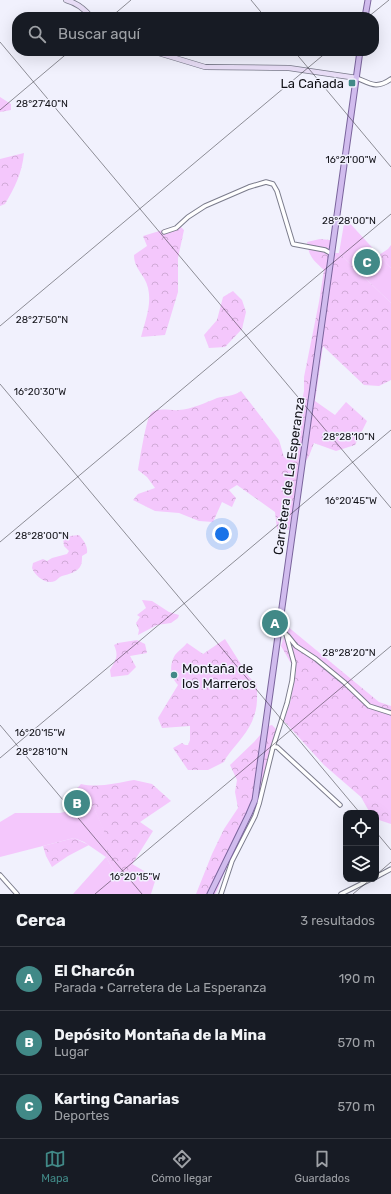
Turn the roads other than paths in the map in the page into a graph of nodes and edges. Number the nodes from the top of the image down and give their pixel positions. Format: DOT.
graph roads {
  1 [pos="66,0"];
  2 [pos="368,0"];
  3 [pos="87,12"];
  4 [pos="366,12"];
  5 [pos="169,56"];
  6 [pos="359,56"];
  7 [pos="357,78"];
  8 [pos="391,79"];
  9 [pos="164,232"];
  10 [pos="332,254"];
  11 [pos="279,631"];
  12 [pos="286,634"];
  13 [pos="391,713"];
  14 [pos="273,747"];
  15 [pos="340,804"];
  16 [pos="391,869"];
  17 [pos="379,875"];
  18 [pos="0,876"];
  19 [pos="2,881"];
  20 [pos="366,882"];
  21 [pos="17,894"];
  22 [pos="210,894"];
  23 [pos="221,894"];
  24 [pos="341,894"];
  1 -- 3 [label="main road"];
  2 -- 4 [label="main road"];
  5 -- 7 [label="main road"];
  6 -- 7 [label="main road, Carretera de La Esperanza"];
  7 -- 8 [label="street"];
  7 -- 10 [label="main road, Carretera de La Esperanza"];
  9 -- 10 [label="street"];
  10 -- 11 [label="main road, Carretera de La Esperanza"];
  11 -- 12 [label="street"];
  11 -- 22 [label="main road, Carretera de La Esperanza"];
  12 -- 13 [label="street"];
  12 -- 14 [label="street"];
  14 -- 15 [label="street"];
  14 -- 23 [label="street"];
  16 -- 17 [label="street"];
  18 -- 19 [label="street"];
  19 -- 21 [label="street"];
  20 -- 24 [label="street"];
}
